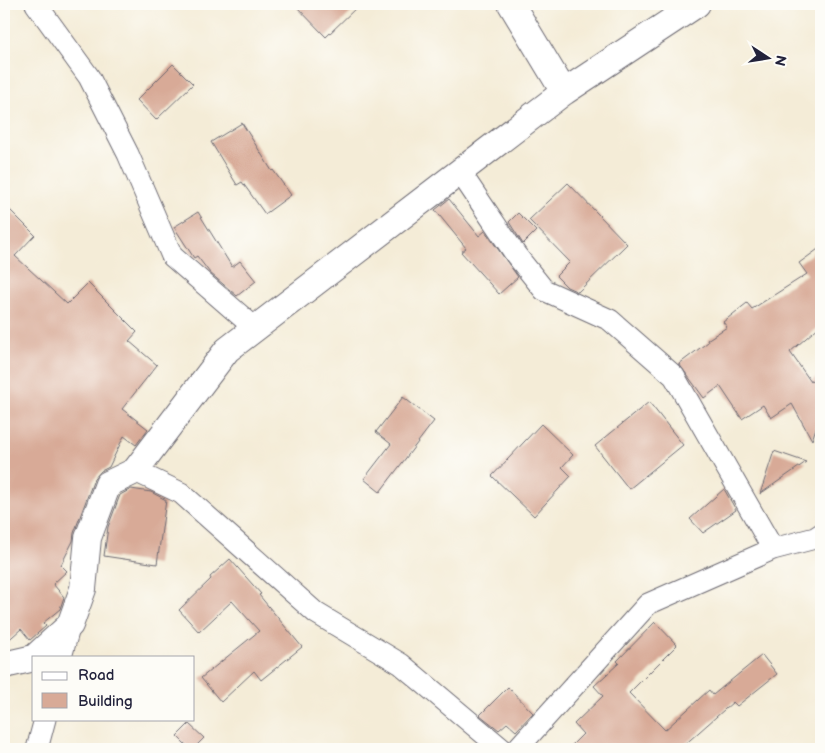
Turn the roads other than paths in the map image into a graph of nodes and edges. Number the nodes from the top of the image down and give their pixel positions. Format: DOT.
graph roads {
  1 [pos="36,4"];
  2 [pos="511,4"];
  3 [pos="697,4"];
  4 [pos="564,92"];
  5 [pos="460,172"];
  6 [pos="256,329"];
  7 [pos="135,470"];
  8 [pos="821,534"];
  9 [pos="774,549"];
  10 [pos="70,625"];
  11 [pos="35,656"];
  12 [pos="61,656"];
  13 [pos="32,657"];
  14 [pos="4,664"];
  15 [pos="45,720"];
  16 [pos="37,749"];
  17 [pos="502,749"];
  18 [pos="517,749"];
  1 -- 6 [label="street"];
  2 -- 4 [label="street"];
  3 -- 4 [label="street"];
  4 -- 5 [label="street"];
  5 -- 6 [label="street"];
  5 -- 9 [label="street"];
  6 -- 7 [label="street"];
  7 -- 10 [label="street"];
  7 -- 17 [label="street"];
  8 -- 9 [label="street"];
  9 -- 18 [label="street"];
  10 -- 11 [label="street"];
  10 -- 12 [label="street"];
  13 -- 14 [label="street"];
  15 -- 16 [label="street"];
}
